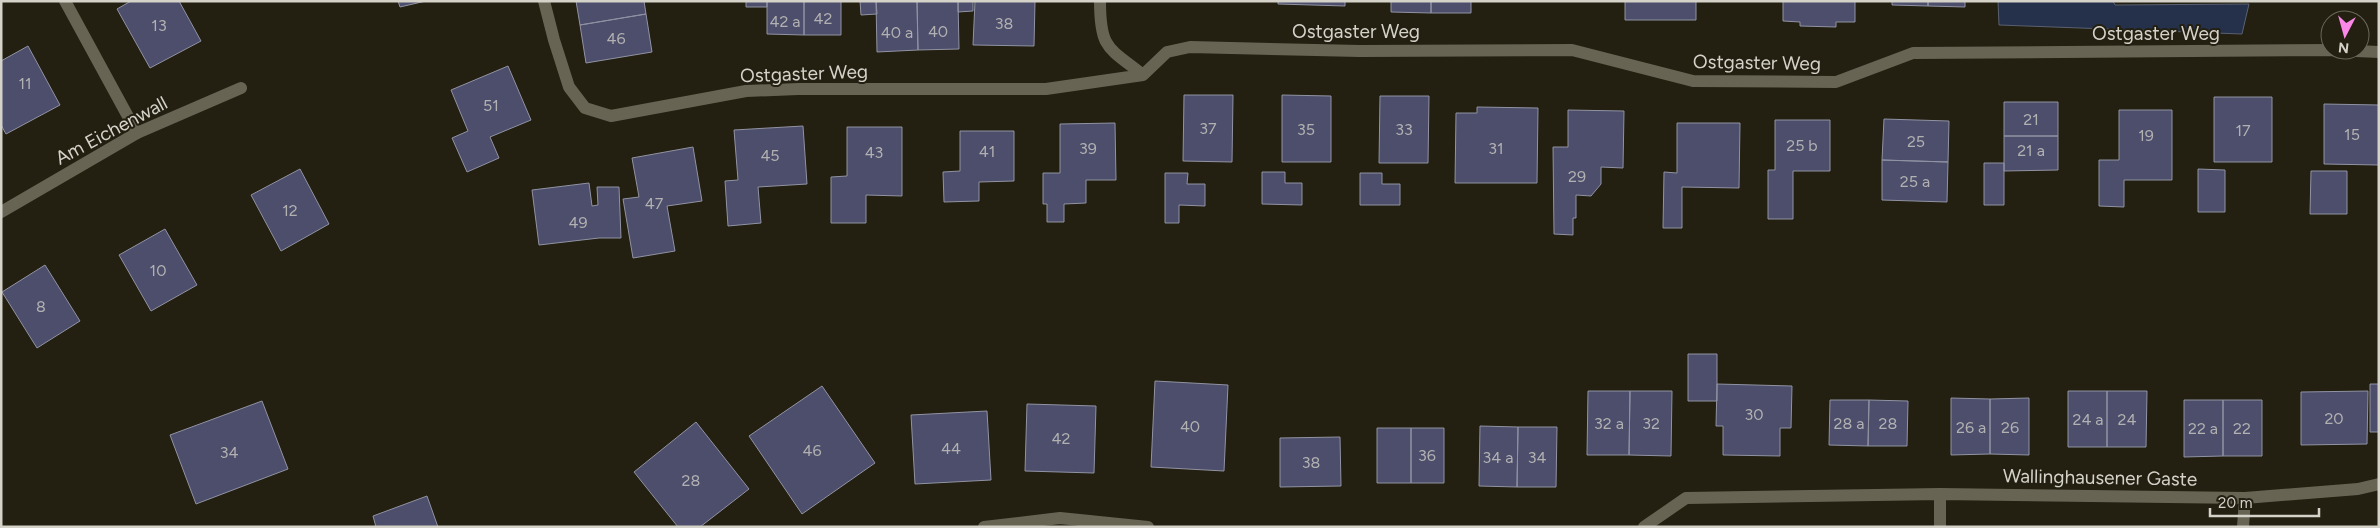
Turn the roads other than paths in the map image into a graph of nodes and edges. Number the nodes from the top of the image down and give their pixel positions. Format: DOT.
graph roads {
  1 [pos="65,1"];
  2 [pos="544,1"];
  3 [pos="1100,1"];
  4 [pos="2379,52"];
  5 [pos="1143,75"];
  6 [pos="241,88"];
  7 [pos="138,134"];
  8 [pos="1,212"];
  9 [pos="2379,484"];
  10 [pos="1940,494"];
  11 [pos="2245,498"];
  12 [pos="984,527"];
  13 [pos="1148,527"];
  14 [pos="1644,527"];
  15 [pos="1940,527"];
  16 [pos="2243,527"];
  1 -- 7 [label="street"];
  2 -- 5 [label="street, Ostgaster Weg"];
  3 -- 5 [label="street"];
  4 -- 5 [label="street, Ostgaster Weg"];
  6 -- 7 [label="street, Am Eichenwall"];
  7 -- 8 [label="street, Am Eichenwall"];
  9 -- 11 [label="street, Wallinghausener Gaste"];
  10 -- 11 [label="street, Wallinghausener Gaste"];
  10 -- 14 [label="street, Wallinghausener Gaste"];
  10 -- 15 [label="street"];
  11 -- 16 [label="street"];
  12 -- 13 [label="street"];
}
